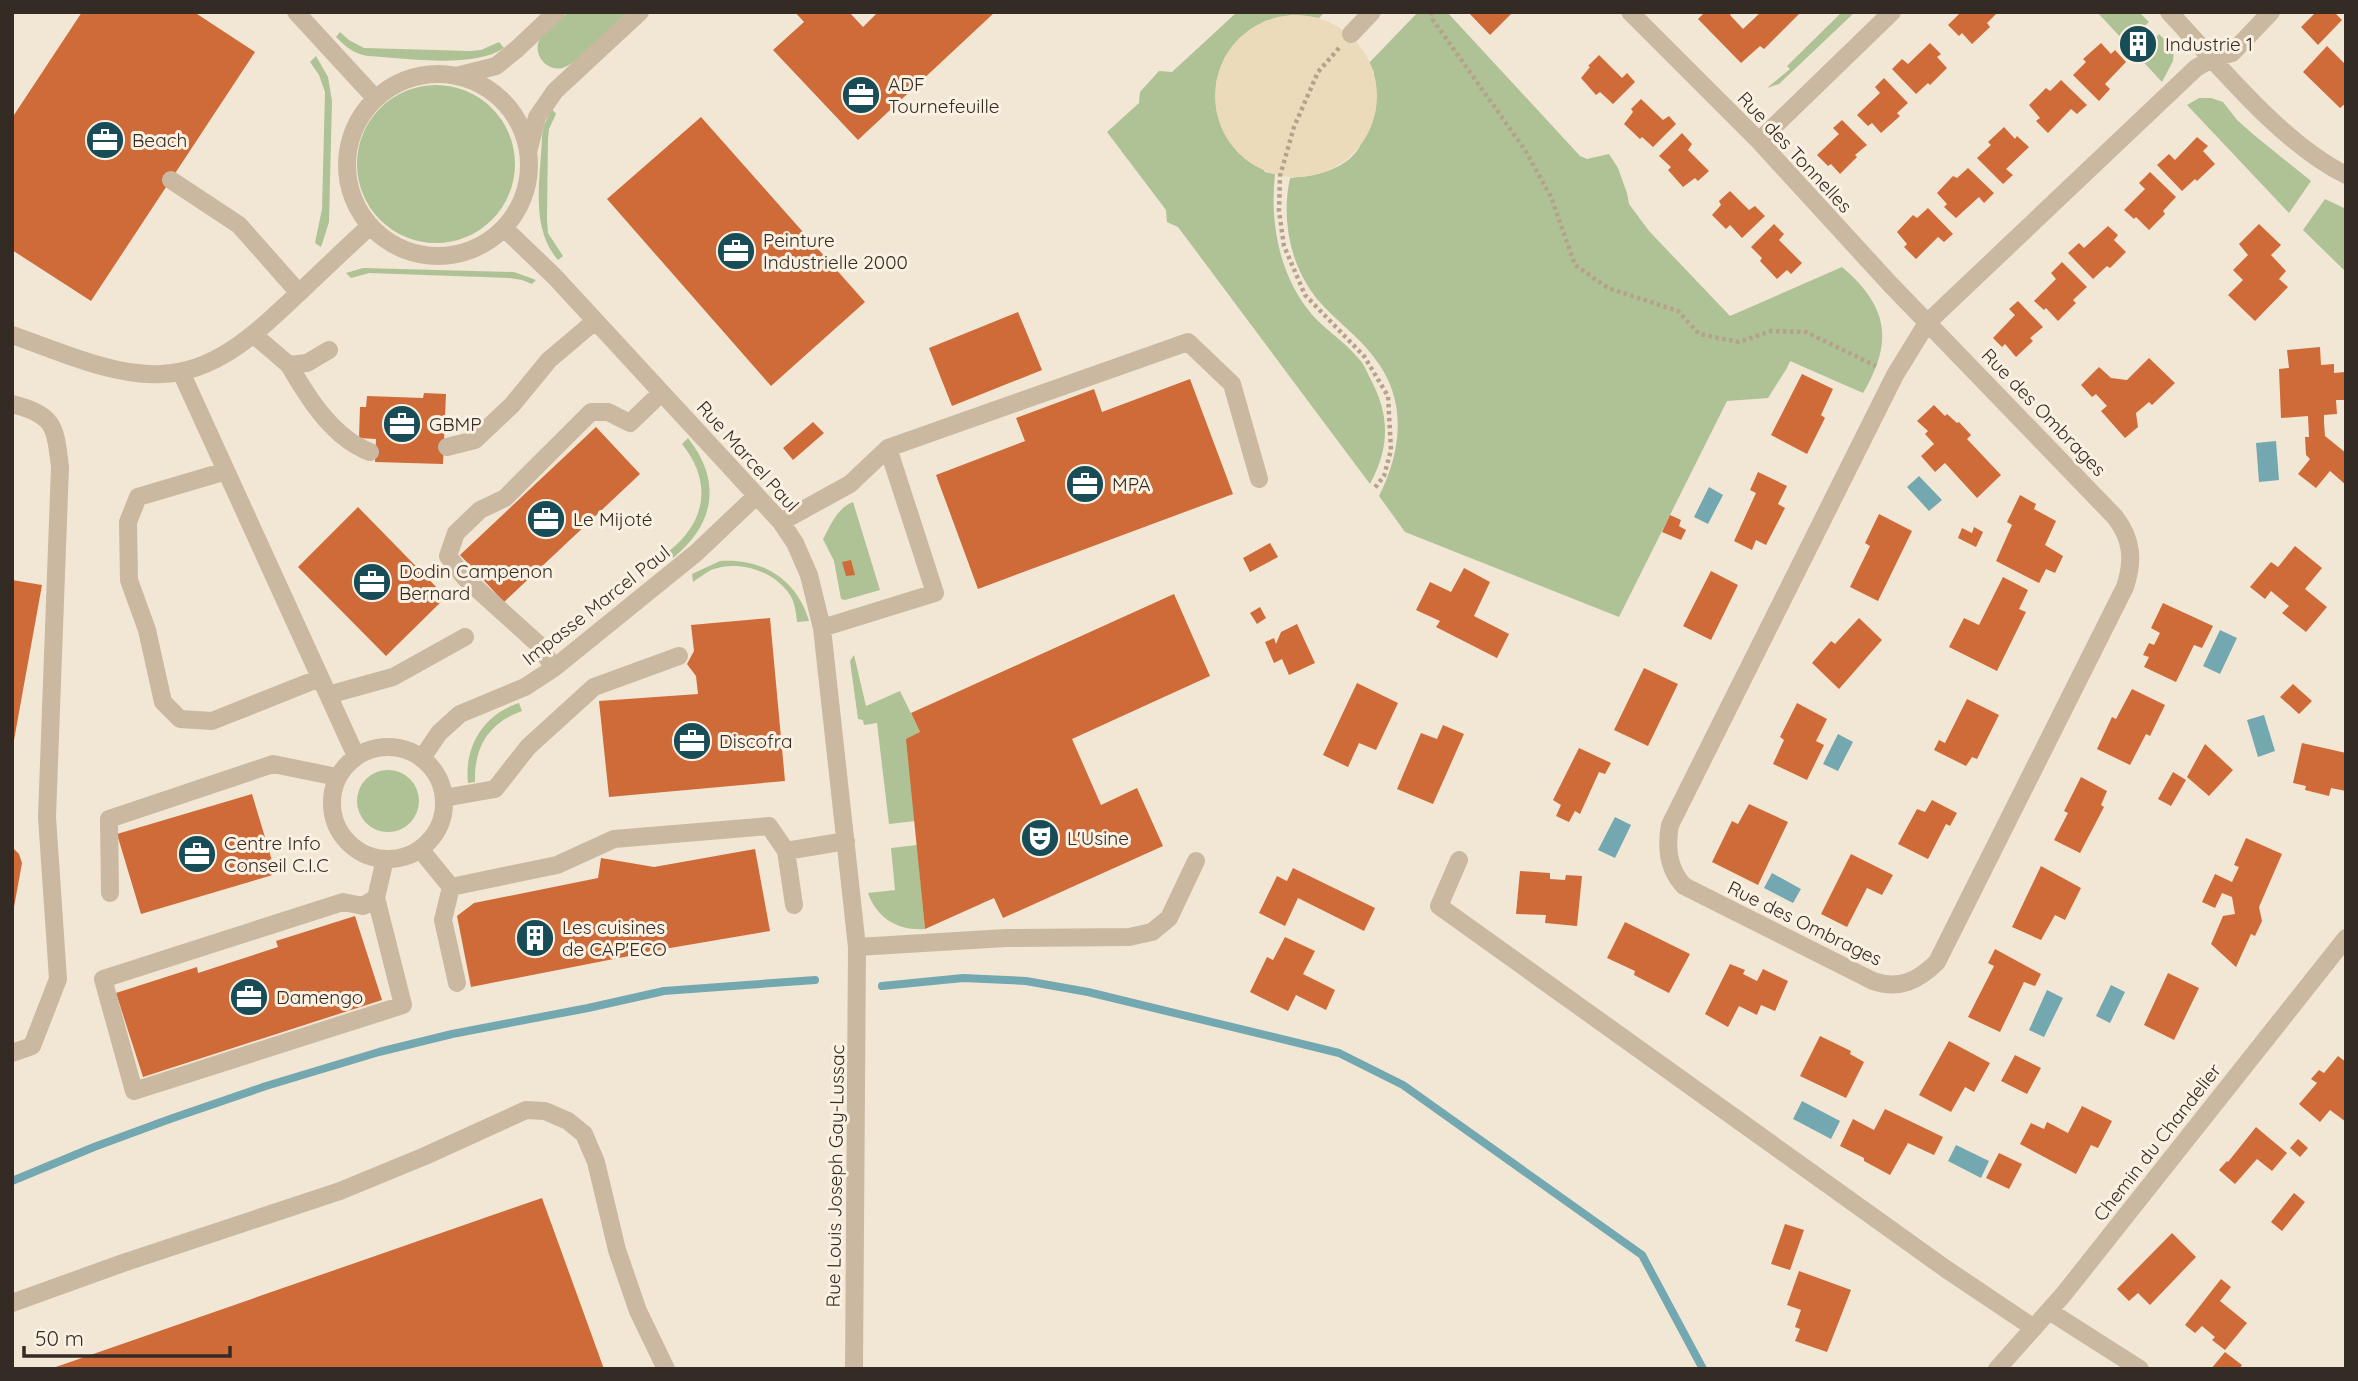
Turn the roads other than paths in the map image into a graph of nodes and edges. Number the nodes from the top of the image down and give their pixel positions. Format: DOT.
graph roads {
  1 [pos="296,12"];
  2 [pos="556,12"];
  3 [pos="640,12"];
  4 [pos="1372,12"];
  5 [pos="1630,12"];
  6 [pos="1892,12"];
  7 [pos="2169,12"];
  8 [pos="2271,12"];
  9 [pos="1351,34"];
  10 [pos="2213,58"];
  11 [pos="456,76"];
  12 [pos="376,99"];
  13 [pos="1759,141"];
  14 [pos="528,152"];
  15 [pos="2346,175"];
  16 [pos="171,180"];
  17 [pos="370,226"];
  18 [pos="504,228"];
  19 [pos="299,293"];
  20 [pos="595,321"];
  21 [pos="1927,323"];
  22 [pos="12,335"];
  23 [pos="254,335"];
  24 [pos="329,350"];
  25 [pos="289,365"];
  26 [pos="181,372"];
  27 [pos="661,393"];
  28 [pos="12,404"];
  29 [pos="447,447"];
  30 [pos="888,448"];
  31 [pos="370,452"];
  32 [pos="226,471"];
  33 [pos="1259,479"];
  34 [pos="756,496"];
  35 [pos="781,522"];
  36 [pos="822,628"];
  37 [pos="465,637"];
  38 [pos="679,656"];
  39 [pos="554,668"];
  40 [pos="320,678"];
  41 [pos="328,695"];
  42 [pos="356,756"];
  43 [pos="422,758"];
  44 [pos="337,777"];
  45 [pos="444,798"];
  46 [pos="846,841"];
  47 [pos="420,849"];
  48 [pos="786,850"];
  49 [pos="385,859"];
  50 [pos="1459,860"];
  51 [pos="1196,861"];
  52 [pos="451,887"];
  53 [pos="110,893"];
  54 [pos="376,898"];
  55 [pos="794,905"];
  56 [pos="2346,938"];
  57 [pos="857,947"];
  58 [pos="457,984"];
  59 [pos="857,984"];
  60 [pos="12,1054"];
  61 [pos="12,1303"];
  62 [pos="2049,1311"];
  63 [pos="2034,1328"];
  64 [pos="666,1369"];
  65 [pos="854,1369"];
  66 [pos="1997,1369"];
  67 [pos="2140,1369"];
  1 -- 12 [label="street"];
  2 -- 11 [label="street"];
  3 -- 14 [label="street"];
  4 -- 9 [label="street"];
  5 -- 13 [label="street, Rue des Tonnelles"];
  6 -- 13 [label="street"];
  7 -- 10 [label="street"];
  8 -- 10 [label="street, Rue des Ombrages"];
  10 -- 15 [label="street"];
  10 -- 21 [label="street, Rue des Ombrages"];
  11 -- 12 [label="street"];
  11 -- 14 [label="street"];
  12 -- 17 [label="street"];
  13 -- 21 [label="street, Rue des Tonnelles"];
  14 -- 18 [label="street"];
  16 -- 19 [label="street"];
  17 -- 18 [label="street"];
  17 -- 19 [label="street"];
  18 -- 20 [label="street, Rue Marcel Paul"];
  19 -- 23 [label="street"];
  20 -- 27 [label="street, Rue Marcel Paul"];
  20 -- 29 [label="street"];
  21 -- 21 [label="street, Rue des Ombrages"];
  22 -- 26 [label="street"];
  23 -- 25 [label="street"];
  23 -- 26 [label="street"];
  24 -- 25 [label="street"];
  25 -- 31 [label="street"];
  26 -- 32 [label="street"];
  27 -- 34 [label="street, Rue Marcel Paul"];
  27 -- 39 [label="street"];
  28 -- 60 [label="street"];
  30 -- 33 [label="street"];
  30 -- 35 [label="street"];
  30 -- 36 [label="street"];
  32 -- 40 [label="street"];
  32 -- 40 [label="street"];
  34 -- 35 [label="street, Rue Marcel Paul"];
  34 -- 39 [label="street, Impasse Marcel Paul"];
  35 -- 36 [label="street, Rue Marcel Paul"];
  36 -- 46 [label="street, Rue Marcel Paul"];
  37 -- 41 [label="street"];
  38 -- 45 [label="street"];
  39 -- 43 [label="street, Impasse Marcel Paul"];
  40 -- 41 [label="street"];
  41 -- 42 [label="street"];
  42 -- 43 [label="street"];
  42 -- 44 [label="street"];
  43 -- 45 [label="street"];
  44 -- 49 [label="street"];
  44 -- 53 [label="street"];
  45 -- 47 [label="street"];
  46 -- 48 [label="street"];
  46 -- 57 [label="street, Rue Marcel Paul"];
  47 -- 49 [label="street"];
  47 -- 52 [label="street"];
  48 -- 52 [label="street"];
  48 -- 55 [label="street"];
  49 -- 54 [label="street"];
  50 -- 63 [label="street"];
  51 -- 57 [label="street"];
  52 -- 58 [label="street"];
  54 -- 54 [label="street"];
  56 -- 62 [label="street, Chemin du Chandelier"];
  57 -- 59 [label="street, Rue Marcel Paul"];
  59 -- 65 [label="street, Rue Louis Joseph Gay-Lussac"];
  61 -- 64 [label="street"];
  62 -- 63 [label="street, Chemin du Chandelier"];
  62 -- 67 [label="street"];
  63 -- 66 [label="street, Chemin du Chandelier"];
}
